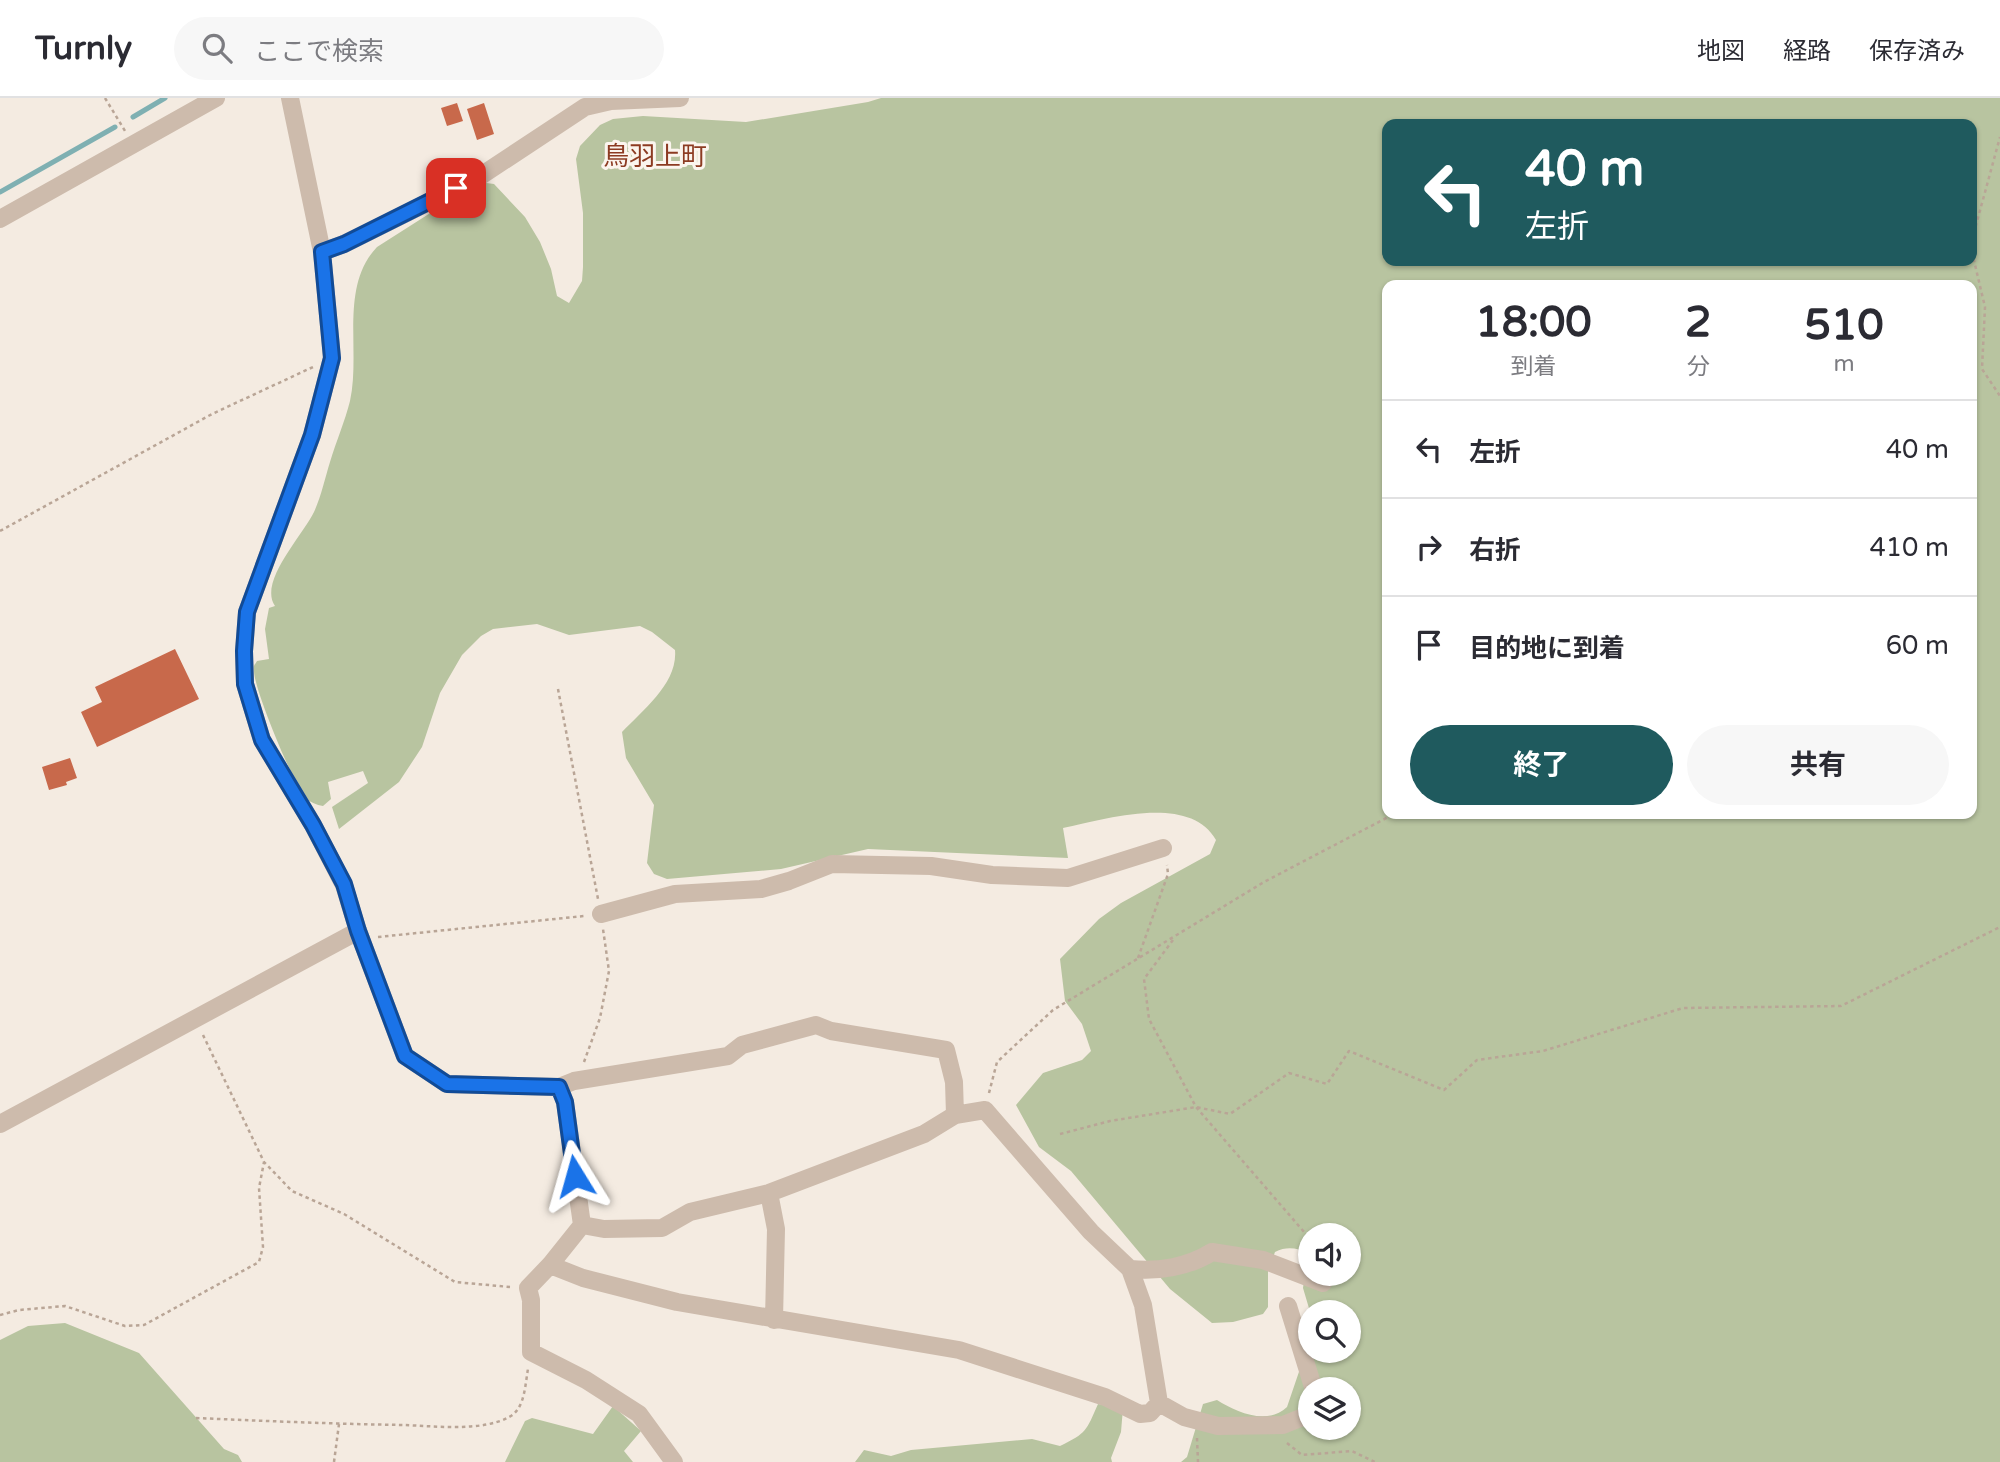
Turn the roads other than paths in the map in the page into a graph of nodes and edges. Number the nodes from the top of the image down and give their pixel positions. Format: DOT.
graph roads {
  1 [pos="216,98"];
  2 [pos="290,98"];
  3 [pos="680,98"];
  4 [pos="0,219"];
  5 [pos="322,252"];
  6 [pos="1163,848"];
  7 [pos="601,914"];
  8 [pos="358,931"];
  9 [pos="566,1084"];
  10 [pos="955,1115"];
  11 [pos="0,1124"];
  12 [pos="769,1193"];
  13 [pos="582,1225"];
  14 [pos="550,1265"];
  15 [pos="1130,1269"];
  16 [pos="1298,1274"];
  17 [pos="1288,1306"];
  18 [pos="774,1320"];
  19 [pos="1310,1377"];
  20 [pos="1159,1402"];
  21 [pos="1298,1419"];
  22 [pos="674,1462"];
  1 -- 4 [label="street"];
  2 -- 5 [label="street"];
  3 -- 5 [label="street"];
  5 -- 8 [label="street"];
  6 -- 7 [label="street"];
  8 -- 9 [label="street"];
  8 -- 11 [label="street"];
  9 -- 10 [label="street"];
  9 -- 13 [label="street"];
  10 -- 12 [label="street"];
  10 -- 15 [label="street"];
  12 -- 13 [label="street"];
  12 -- 18 [label="street"];
  13 -- 14 [label="street"];
  14 -- 18 [label="street"];
  14 -- 22 [label="street"];
  15 -- 16 [label="street"];
  15 -- 20 [label="street"];
  17 -- 19 [label="street"];
  18 -- 20 [label="street"];
  20 -- 21 [label="street"];
}
